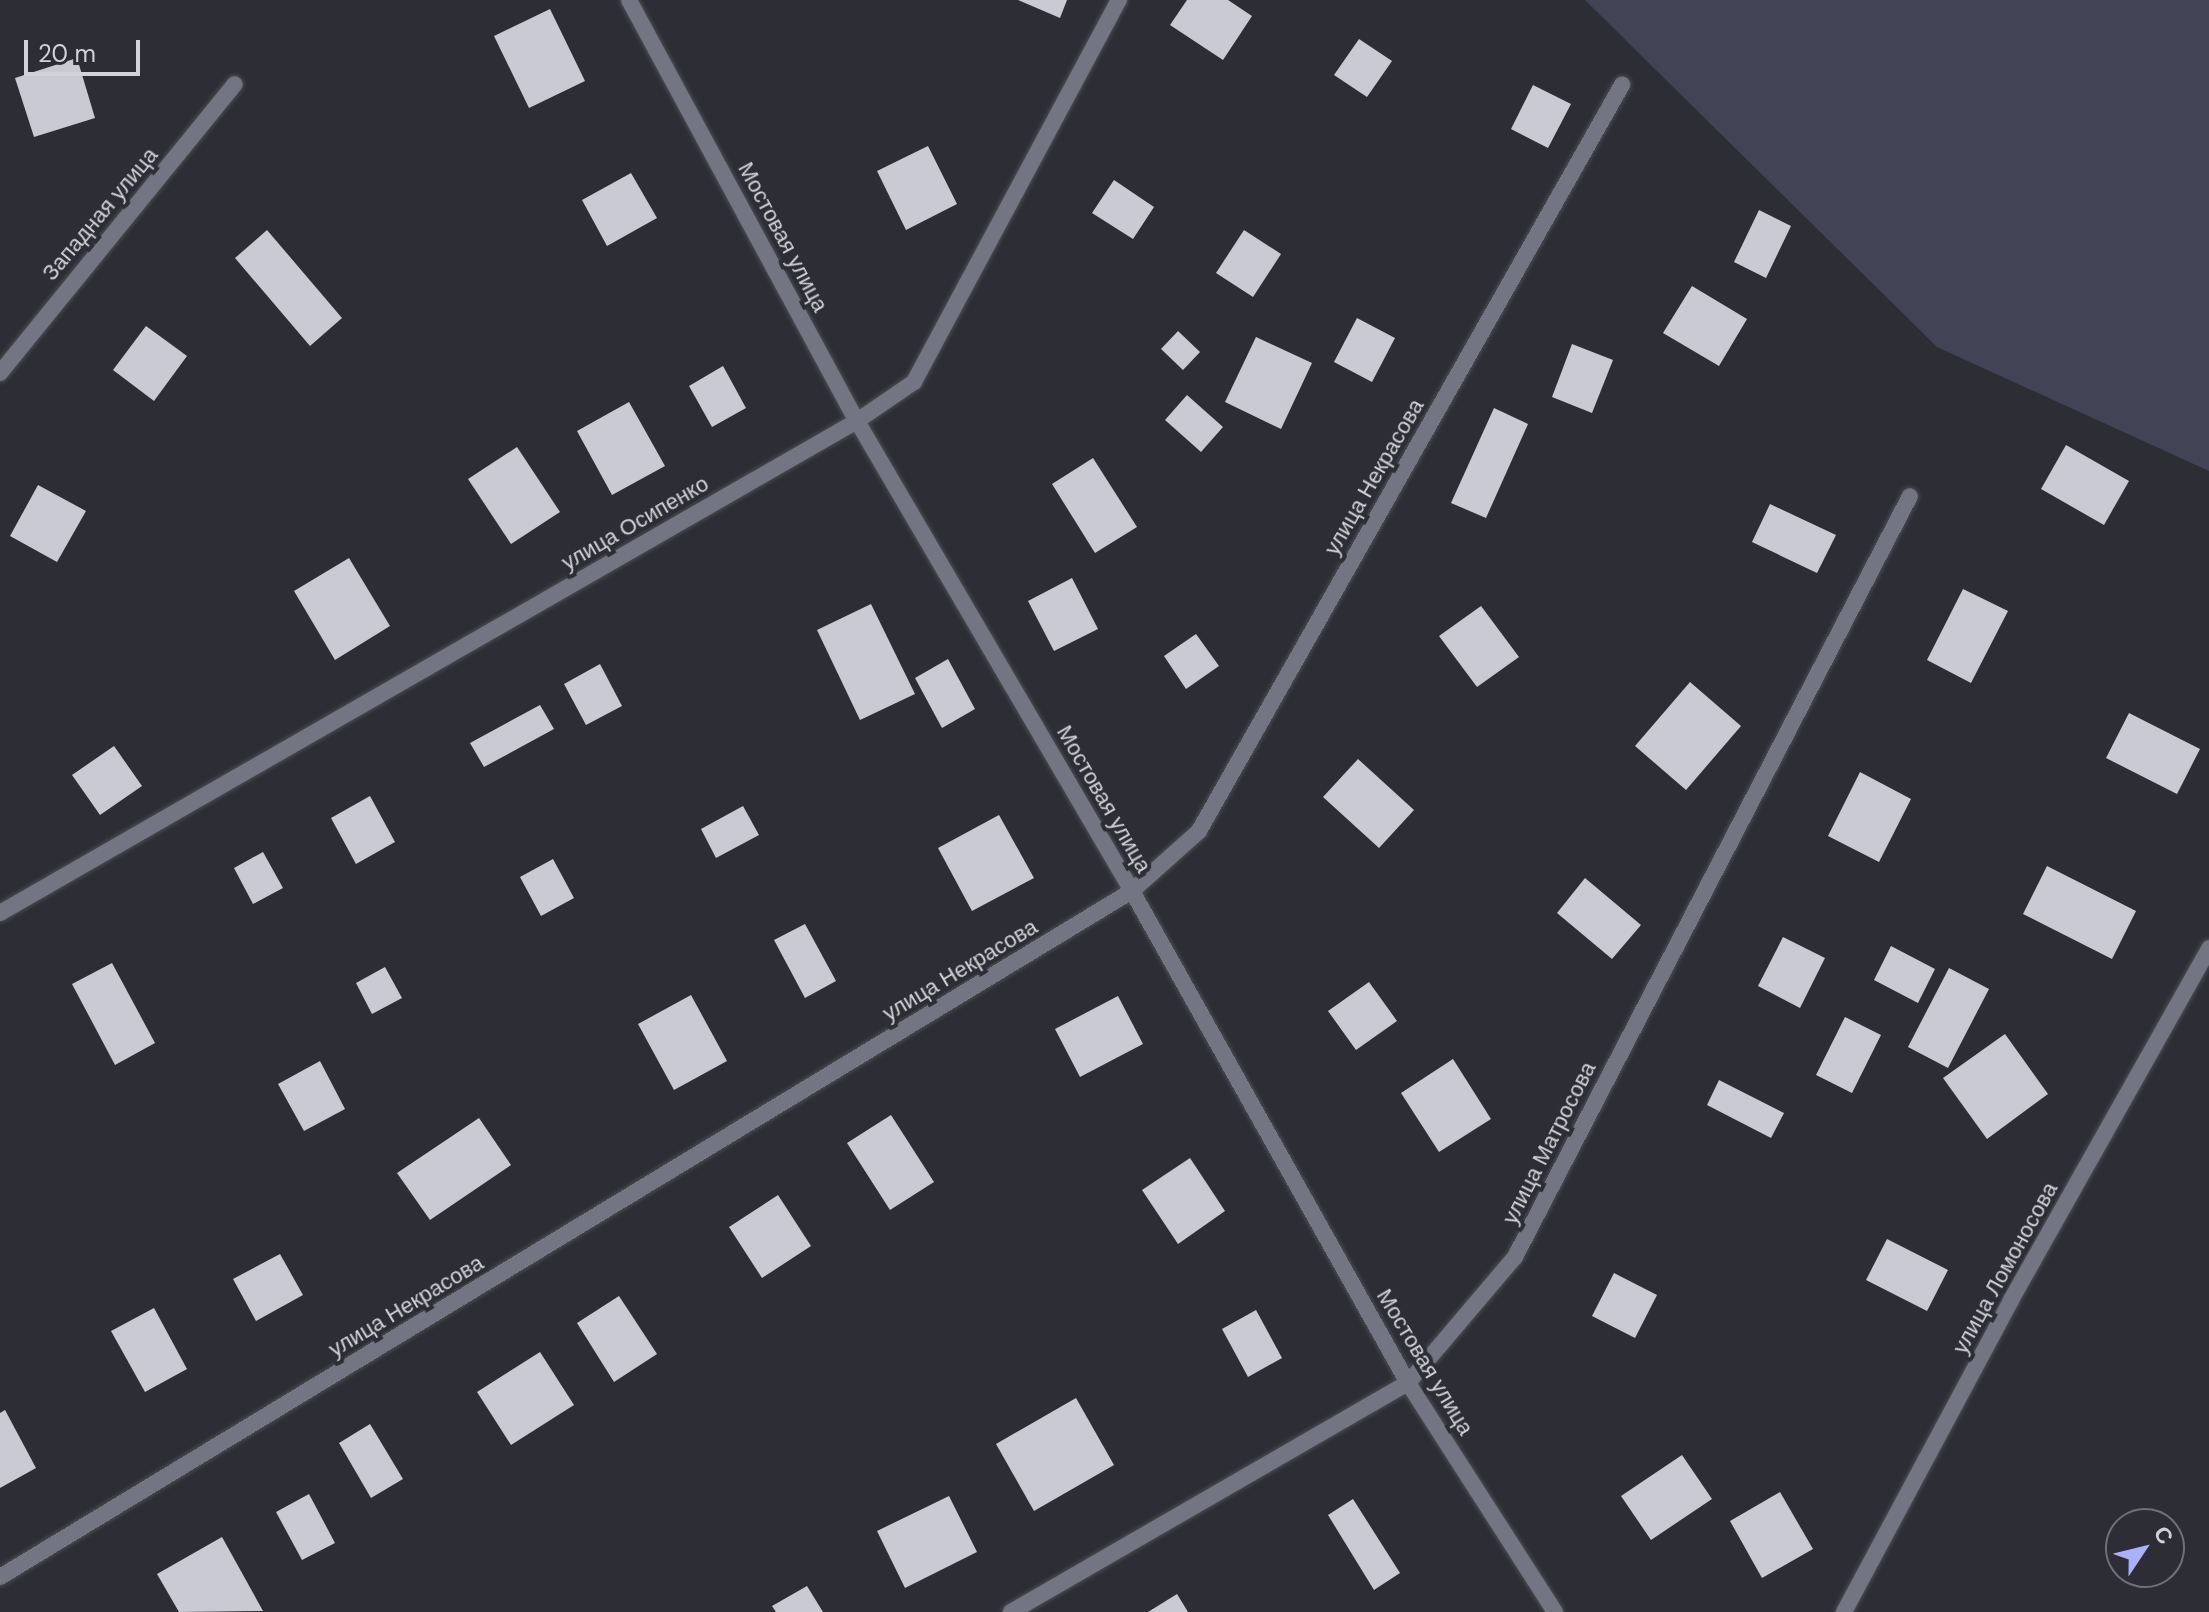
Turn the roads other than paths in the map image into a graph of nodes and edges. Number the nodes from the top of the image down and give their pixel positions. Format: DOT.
graph roads {
  1 [pos="629,0"];
  2 [pos="1119,0"];
  3 [pos="235,84"];
  4 [pos="1622,85"];
  5 [pos="0,373"];
  6 [pos="857,421"];
  7 [pos="1910,496"];
  8 [pos="1132,891"];
  9 [pos="0,913"];
  10 [pos="2209,948"];
  11 [pos="1408,1383"];
  12 [pos="0,1577"];
  13 [pos="1011,1612"];
  14 [pos="1555,1612"];
  15 [pos="1844,1612"];
  1 -- 6 [label="street, Мостовая улица"];
  2 -- 6 [label="street, улица Осипенко"];
  3 -- 5 [label="street, Западная улица"];
  4 -- 8 [label="street, улица Некрасова"];
  6 -- 8 [label="street, Мостовая улица"];
  6 -- 9 [label="street, улица Осипенко"];
  7 -- 11 [label="street, улица Матросова"];
  8 -- 11 [label="street, Мостовая улица"];
  8 -- 12 [label="street, улица Некрасова"];
  10 -- 15 [label="street, улица Ломоносова"];
  11 -- 13 [label="street, улица Матросова"];
  11 -- 14 [label="street, Мостовая улица"];
}
